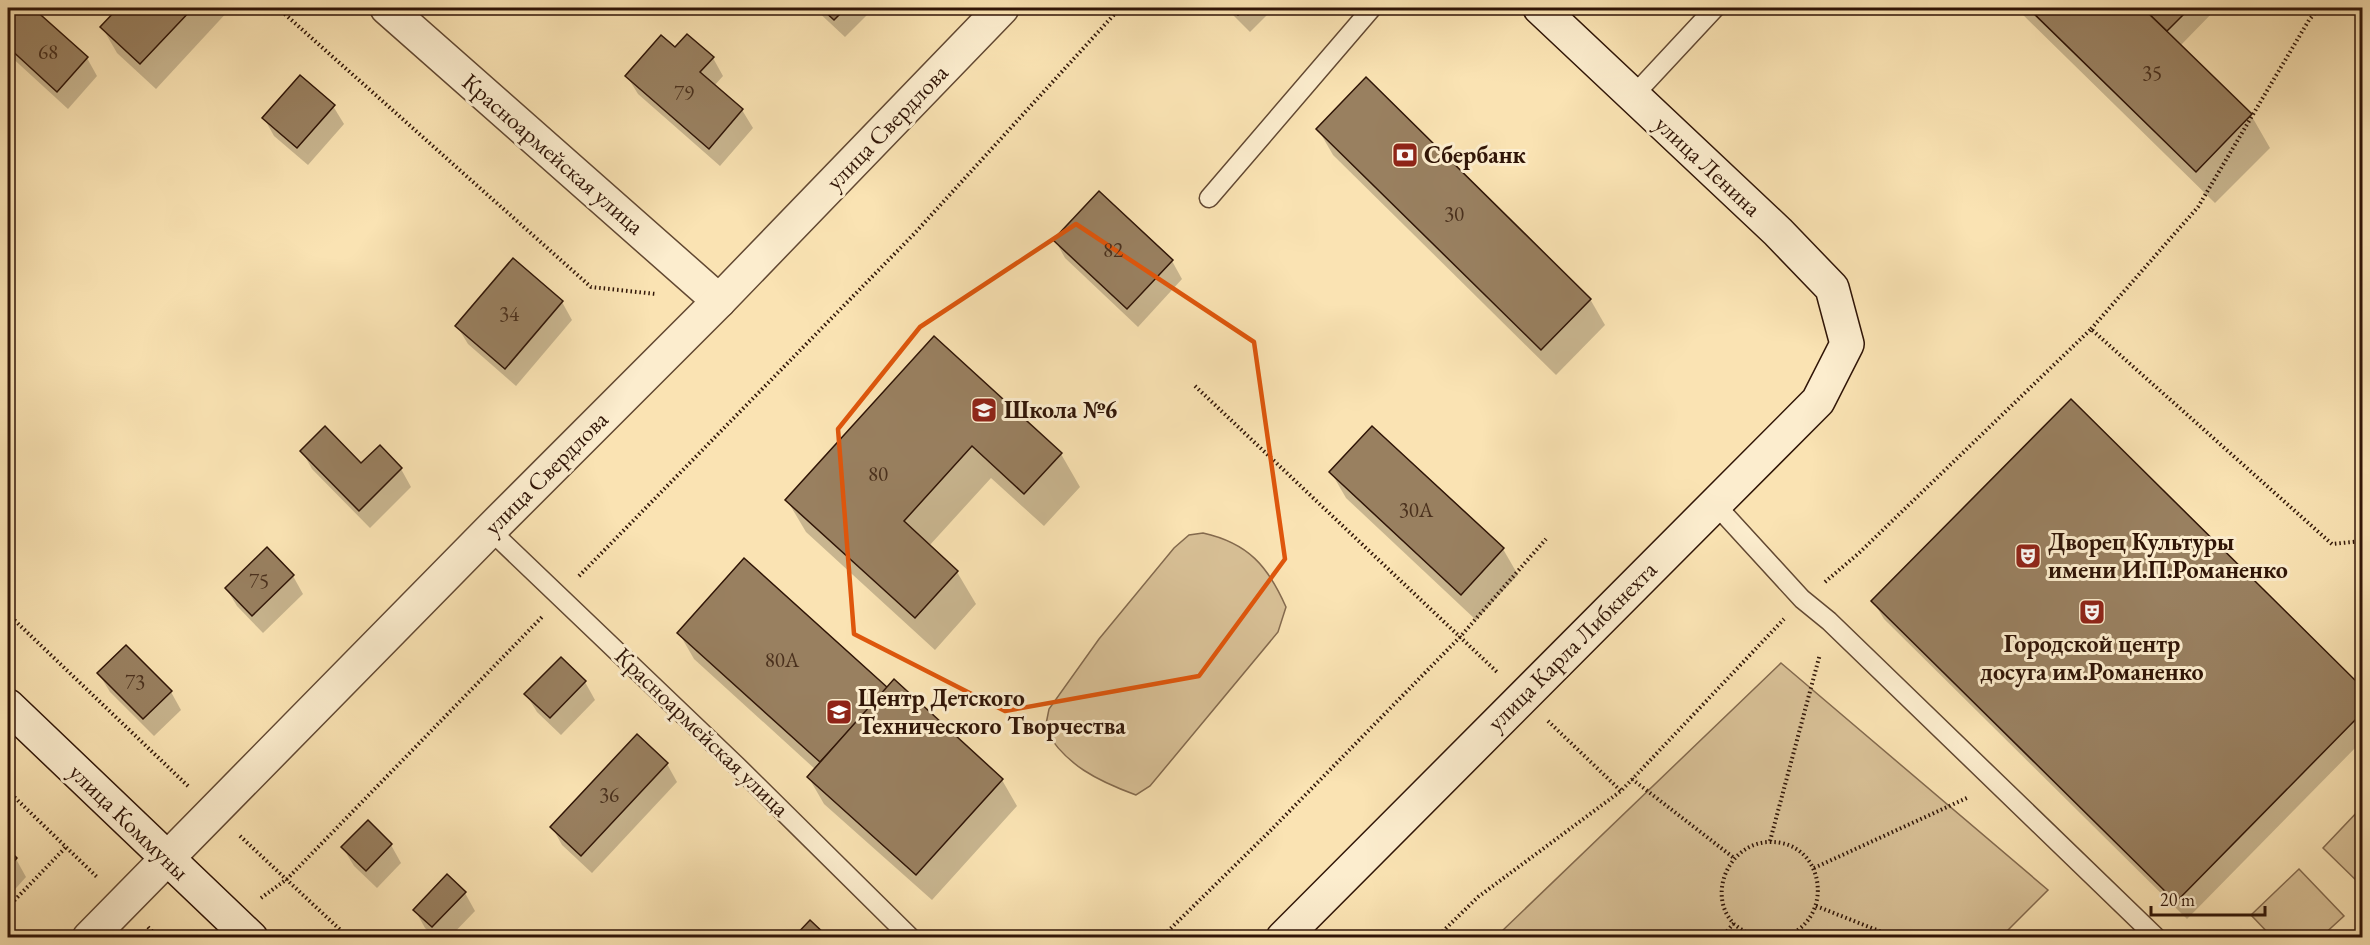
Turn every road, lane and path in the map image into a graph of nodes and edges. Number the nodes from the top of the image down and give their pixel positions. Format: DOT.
graph roads {
  1 [pos="278,8"];
  2 [pos="387,8"];
  3 [pos="1002,8"];
  4 [pos="1120,8"];
  5 [pos="1372,8"];
  6 [pos="1540,8"];
  7 [pos="1715,8"];
  8 [pos="2319,8"];
  9 [pos="1633,96"];
  10 [pos="1209,198"];
  11 [pos="661,295"];
  12 [pos="719,301"];
  13 [pos="2091,329"];
  14 [pos="1847,344"];
  15 [pos="1195,386"];
  16 [pos="1714,503"];
  17 [pos="490,530"];
  18 [pos="1546,538"];
  19 [pos="2362,541"];
  20 [pos="1835,574"];
  21 [pos="561,597"];
  22 [pos="1802,599"];
  23 [pos="8,614"];
  24 [pos="1829,621"];
  25 [pos="1460,637"];
  26 [pos="1523,697"];
  27 [pos="8,706"];
  28 [pos="1632,778"];
  29 [pos="1998,784"];
  30 [pos="1621,790"];
  31 [pos="8,791"];
  32 [pos="214,812"];
  33 [pos="1770,841"];
  34 [pos="66,847"];
  35 [pos="1734,858"];
  36 [pos="168,859"];
  37 [pos="1814,868"];
  38 [pos="286,879"];
  39 [pos="123,903"];
  40 [pos="1816,906"];
  41 [pos="8,907"];
  42 [pos="1734,923"];
  43 [pos="241,929"];
  44 [pos="89,938"];
  45 [pos="158,938"];
  46 [pos="349,938"];
  47 [pos="911,938"];
  48 [pos="1161,938"];
  49 [pos="1282,938"];
  50 [pos="1436,938"];
  51 [pos="1721,938"];
  52 [pos="1758,938"];
  53 [pos="1780,938"];
  54 [pos="1897,938"];
  55 [pos="2157,938"];
  1 -- 11 [label="path"];
  2 -- 12 [label="street, Красноармейская улица"];
  3 -- 12 [label="street, улица Свердлова"];
  4 -- 21 [label="path"];
  5 -- 10 [label="lane"];
  6 -- 9 [label="street, улица Ленина"];
  7 -- 9 [label="lane"];
  8 -- 13 [label="path"];
  9 -- 14 [label="street, улица Ленина"];
  12 -- 17 [label="street, улица Свердлова"];
  13 -- 19 [label="path"];
  13 -- 20 [label="path"];
  14 -- 16 [label="street, улица Карла Либкнехта"];
  15 -- 25 [label="path"];
  16 -- 22 [label="lane"];
  16 -- 26 [label="street, улица Карла Либкнехта"];
  17 -- 21 [label="lane, Красноармейская улица"];
  17 -- 32 [label="street, улица Свердлова"];
  18 -- 25 [label="path"];
  20 -- 22 [label="path"];
  20 -- 24 [label="path"];
  21 -- 38 [label="path"];
  21 -- 47 [label="lane, Красноармейская улица"];
  22 -- 24 [label="lane"];
  22 -- 28 [label="path"];
  23 -- 32 [label="path"];
  24 -- 29 [label="lane"];
  24 -- 33 [label="path"];
  25 -- 26 [label="path"];
  25 -- 48 [label="path"];
  26 -- 30 [label="path"];
  26 -- 49 [label="street, улица Карла Либкнехта"];
  27 -- 36 [label="street, улица Коммуны"];
  28 -- 30 [label="path"];
  28 -- 35 [label="path"];
  29 -- 37 [label="path"];
  29 -- 55 [label="lane"];
  30 -- 50 [label="path"];
  31 -- 34 [label="path"];
  32 -- 36 [label="street, улица Свердлова"];
  32 -- 38 [label="path"];
  33 -- 35 [label="path"];
  33 -- 37 [label="path"];
  34 -- 39 [label="path"];
  34 -- 41 [label="path"];
  35 -- 42 [label="path"];
  36 -- 39 [label="street, улица Свердлова"];
  36 -- 43 [label="street, улица Коммуны"];
  37 -- 40 [label="path"];
  38 -- 43 [label="path"];
  38 -- 46 [label="path"];
  39 -- 44 [label="street, улица Свердлова"];
  39 -- 45 [label="path"];
  40 -- 53 [label="path"];
  40 -- 54 [label="path"];
  42 -- 51 [label="path"];
  42 -- 52 [label="path"];
}
